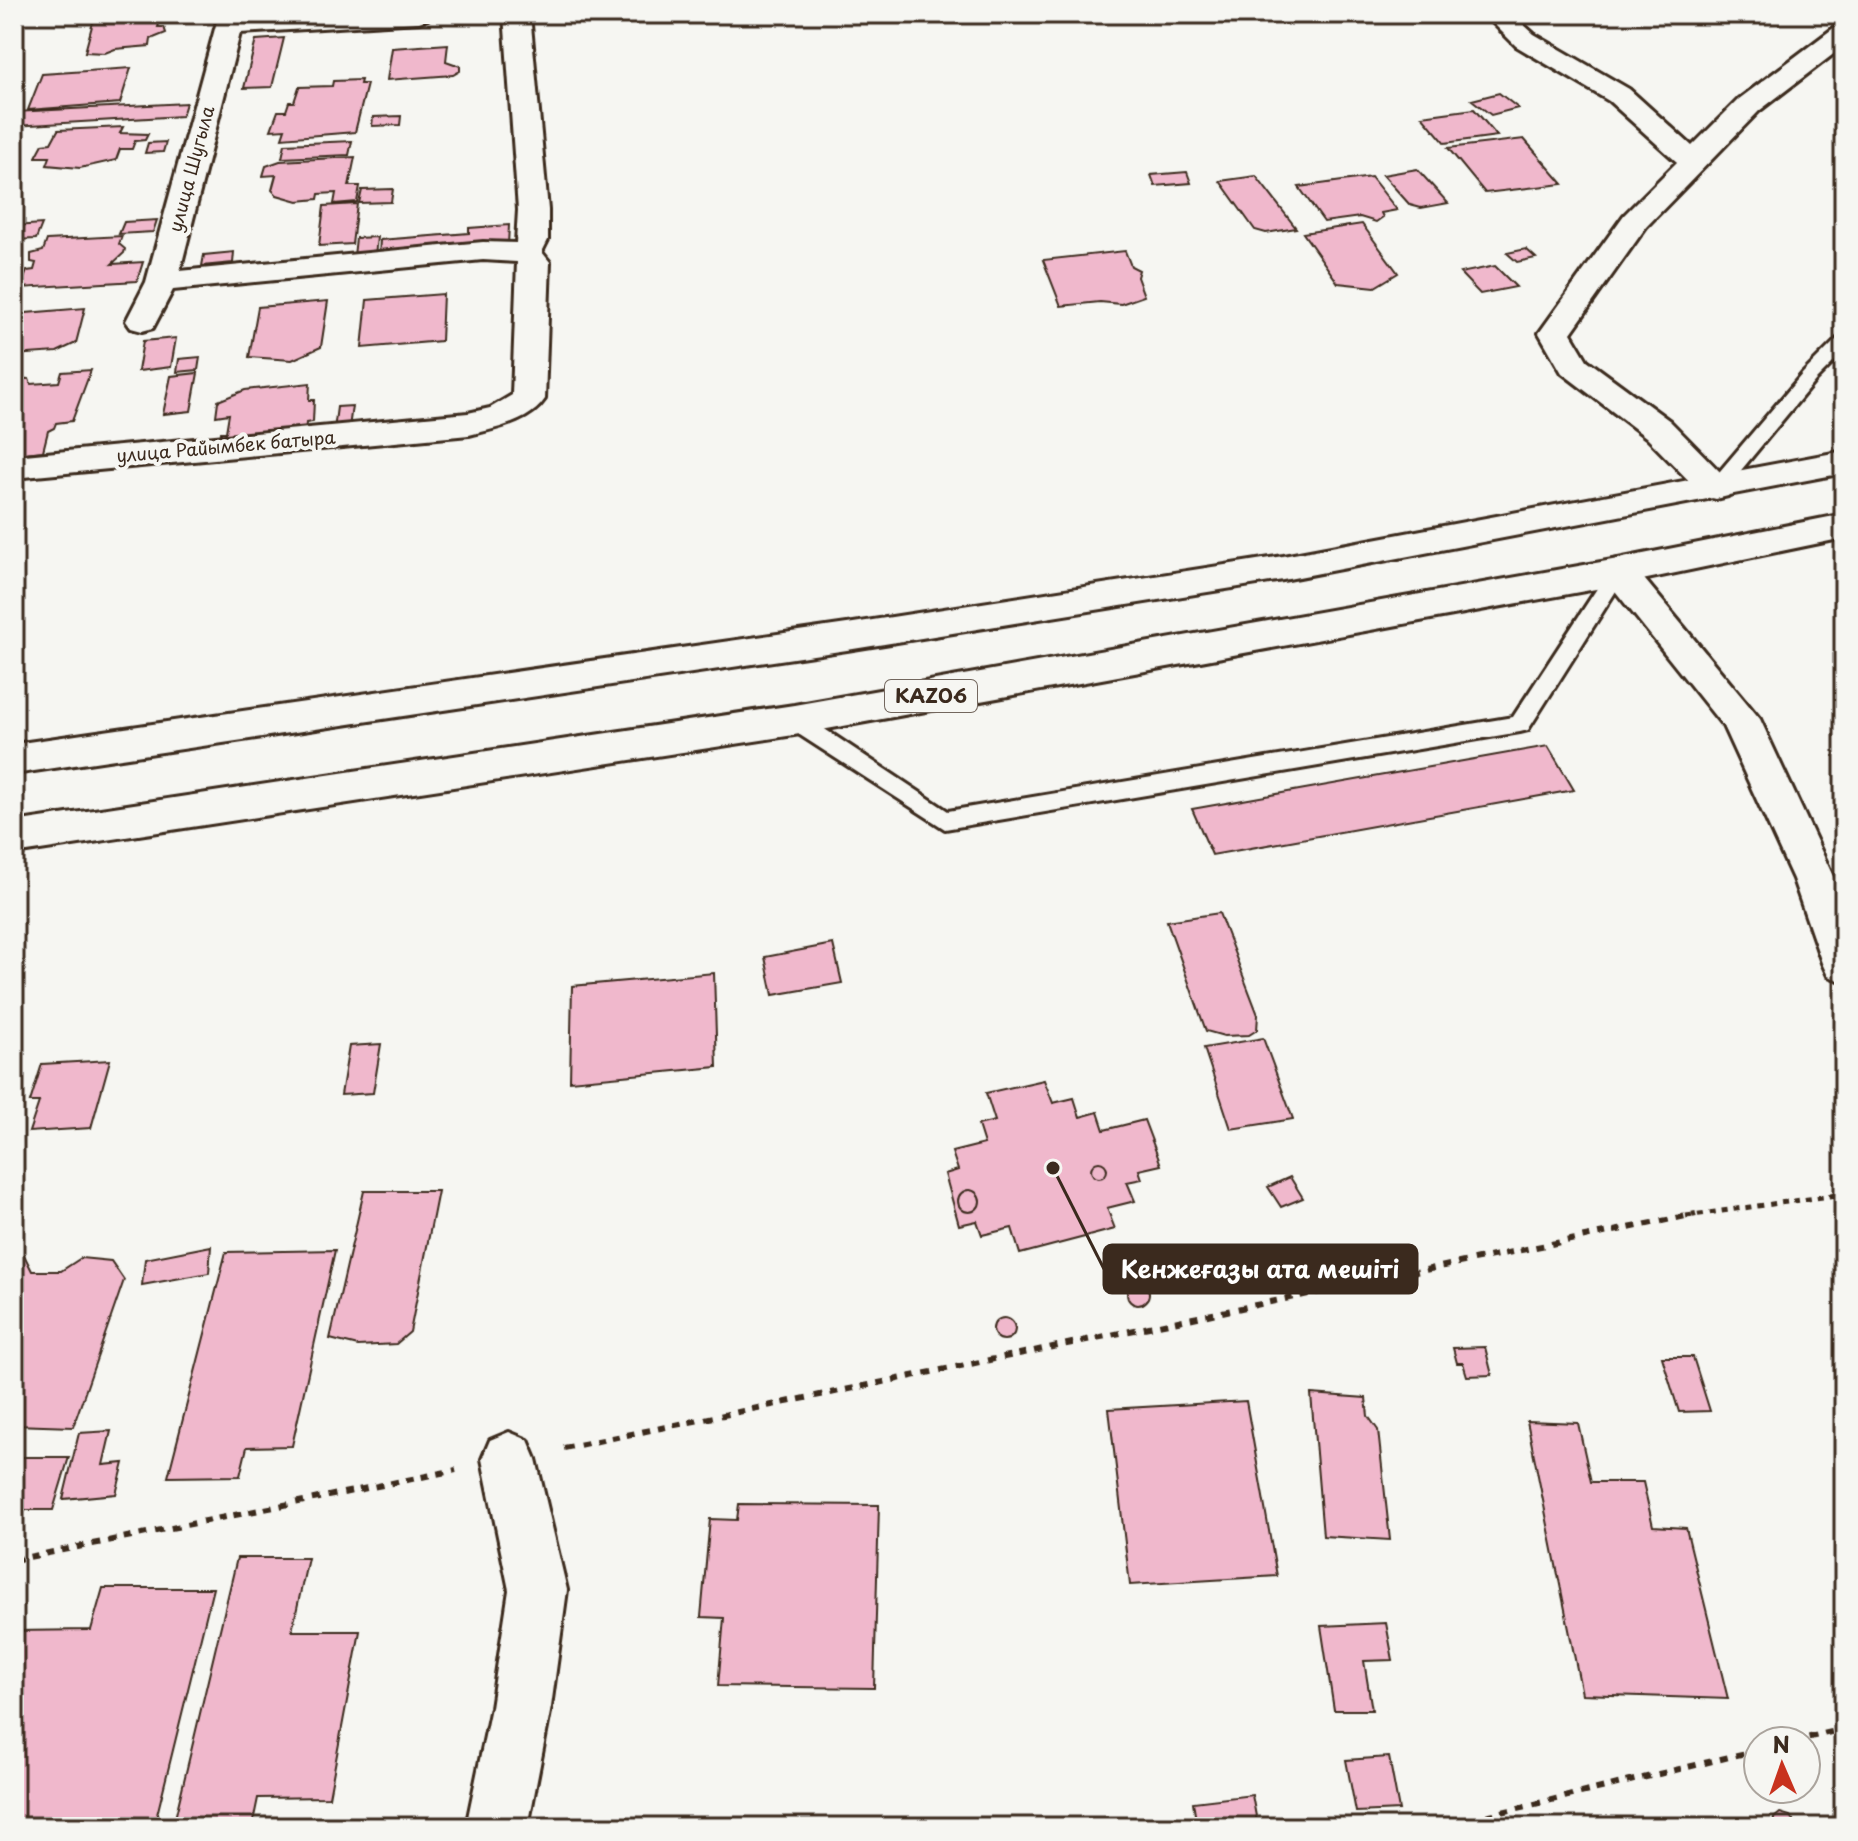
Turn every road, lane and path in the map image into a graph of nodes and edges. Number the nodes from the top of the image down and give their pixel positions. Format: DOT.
graph roads {
  1 [pos="419,14"];
  2 [pos="517,14"];
  3 [pos="1497,14"];
  4 [pos="231,20"];
  5 [pos="1844,33"];
  6 [pos="1693,162"];
  7 [pos="526,253"];
  8 [pos="162,282"];
  9 [pos="142,321"];
  10 [pos="1844,342"];
  11 [pos="1844,462"];
  12 [pos="14,467"];
  13 [pos="1771,478"];
  14 [pos="1716,488"];
  15 [pos="1831,528"];
  16 [pos="1618,572"];
  17 [pos="794,720"];
  18 [pos="14,759"];
  19 [pos="14,838"];
  20 [pos="1844,963"];
  21 [pos="1844,1194"];
  22 [pos="509,1459"];
  23 [pos="14,1560"];
  24 [pos="1844,1729"];
  25 [pos="1822,1734"];
  26 [pos="1742,1754"];
  27 [pos="497,1827"];
  28 [pos="1440,1827"];
  1 -- 4 [label="main road"];
  2 -- 7 [label="main road"];
  3 -- 6 [label="main road"];
  4 -- 8 [label="main road, улица Шугыла"];
  5 -- 6 [label="main road"];
  6 -- 14 [label="main road"];
  7 -- 8 [label="main road"];
  7 -- 12 [label="main road, улица Райымбек батыра"];
  8 -- 9 [label="main road, улица Шугыла"];
  10 -- 14 [label="lane"];
  11 -- 13 [label="main road"];
  13 -- 14 [label="main road"];
  13 -- 15 [label="main road"];
  14 -- 18 [label="main road"];
  15 -- 16 [label="main road, KАZ06"];
  16 -- 17 [label="main road, KАZ06"];
  16 -- 17 [label="lane"];
  16 -- 20 [label="main road"];
  17 -- 19 [label="main road, KАZ06"];
  21 -- 22 [label="path"];
  22 -- 23 [label="path"];
  22 -- 27 [label="main road"];
  24 -- 25 [label="path"];
  26 -- 28 [label="path"];
}
